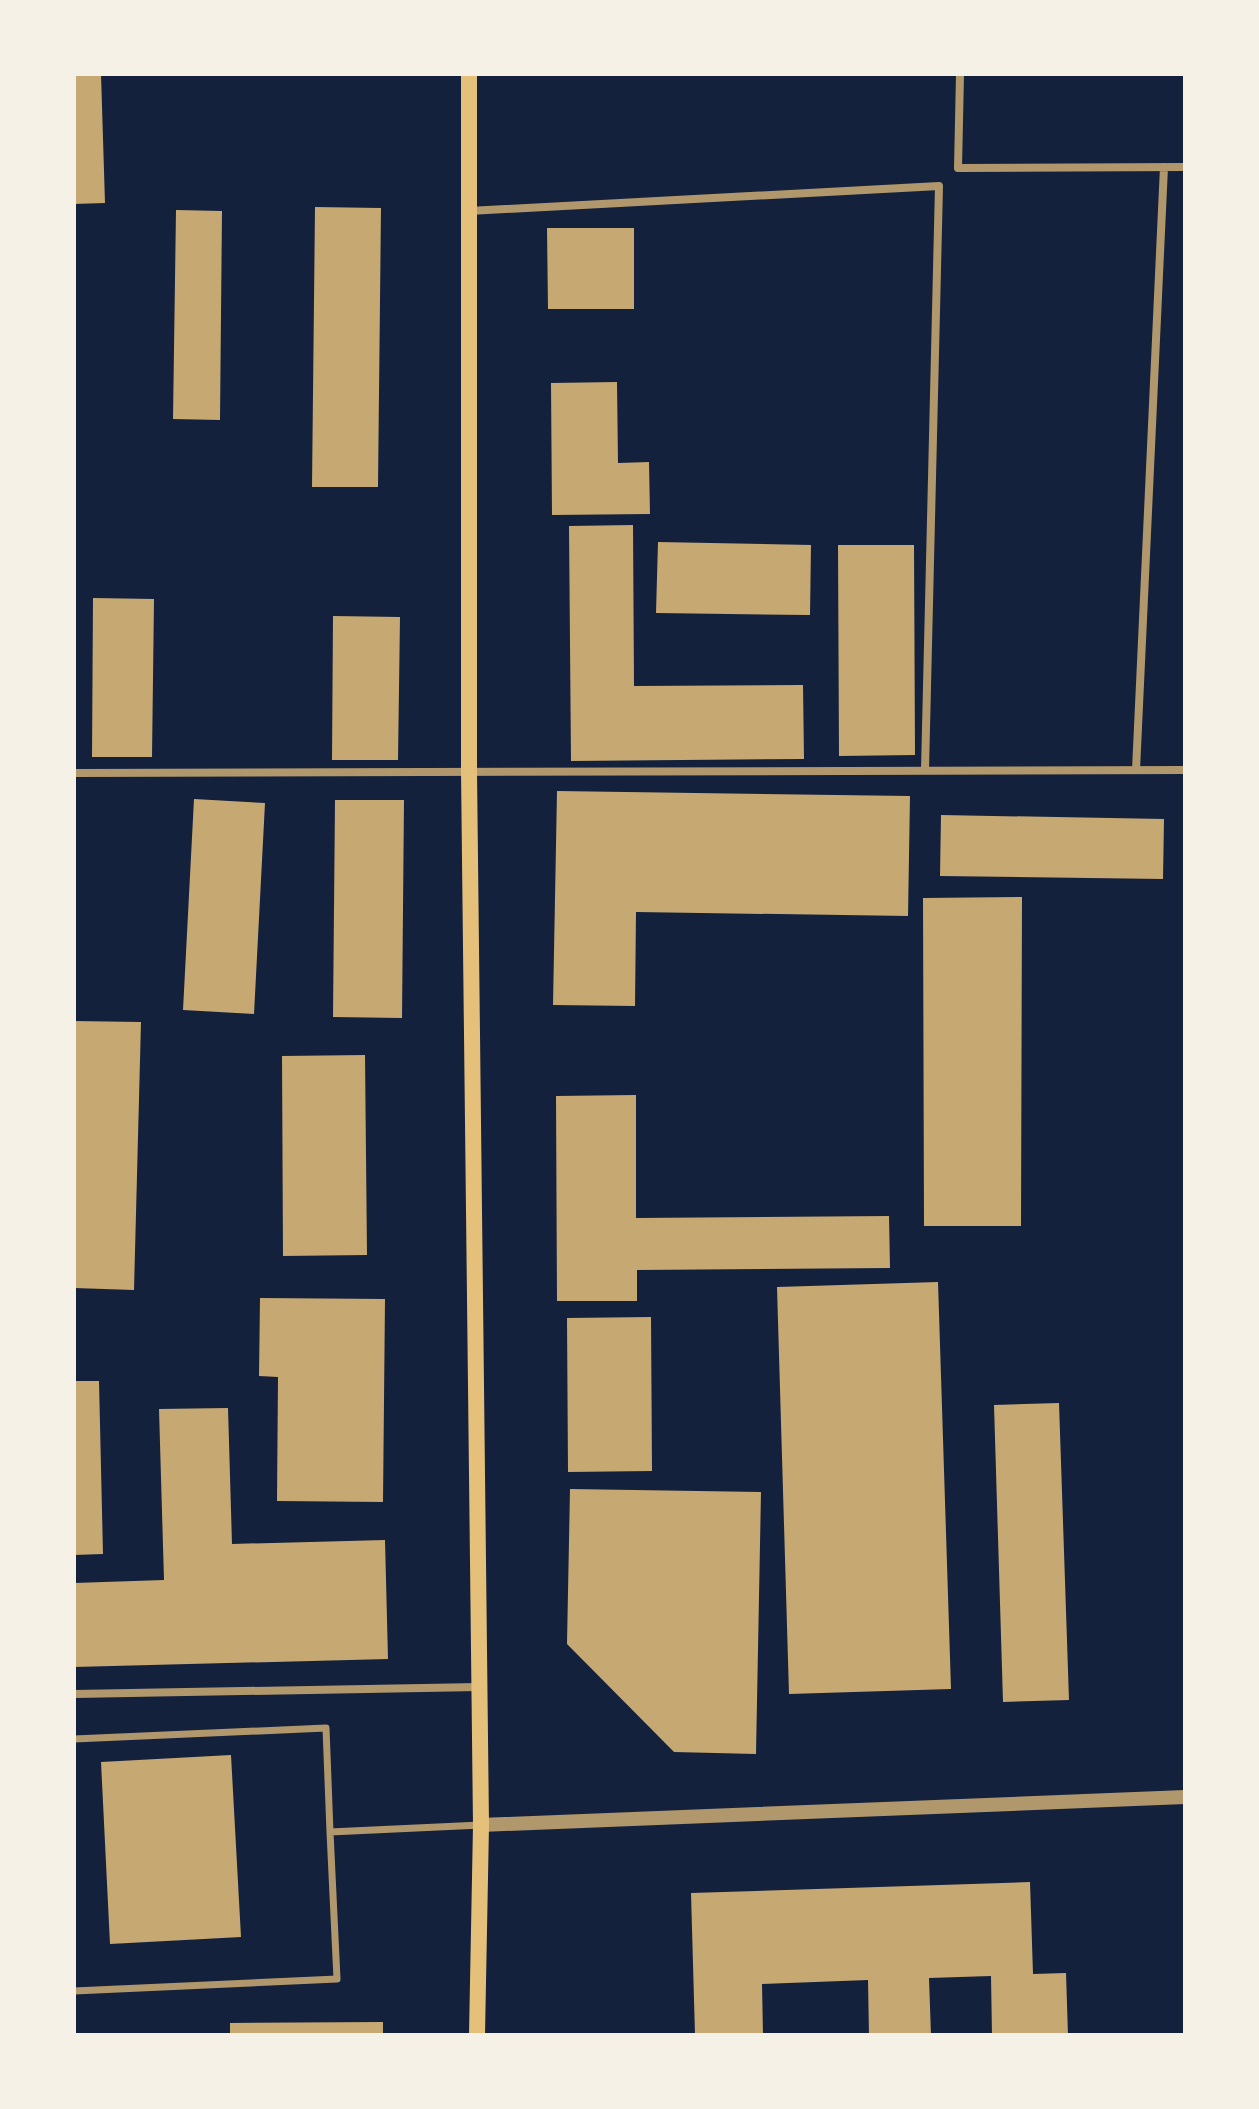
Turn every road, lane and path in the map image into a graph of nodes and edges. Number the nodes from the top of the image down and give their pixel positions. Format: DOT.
graph roads {
  1 [pos="469,74"];
  2 [pos="960,74"];
  3 [pos="1164,167"];
  4 [pos="1185,167"];
  5 [pos="469,211"];
  6 [pos="925,770"];
  7 [pos="1136,770"];
  8 [pos="1185,770"];
  9 [pos="469,771"];
  10 [pos="74,773"];
  11 [pos="479,1687"];
  12 [pos="74,1694"];
  13 [pos="74,1739"];
  14 [pos="1185,1797"];
  15 [pos="481,1825"];
  16 [pos="330,1832"];
  17 [pos="74,1991"];
  18 [pos="477,2035"];
  1 -- 5 [label="main road"];
  2 -- 3 [label="street"];
  3 -- 4 [label="street"];
  3 -- 7 [label="street"];
  5 -- 6 [label="street"];
  5 -- 9 [label="main road"];
  6 -- 7 [label="street"];
  6 -- 9 [label="street"];
  7 -- 8 [label="street"];
  9 -- 10 [label="street"];
  9 -- 11 [label="main road"];
  11 -- 12 [label="street"];
  11 -- 15 [label="main road"];
  13 -- 16 [label="street"];
  14 -- 15 [label="street"];
  15 -- 16 [label="street"];
  15 -- 18 [label="main road"];
  16 -- 17 [label="street"];
}
